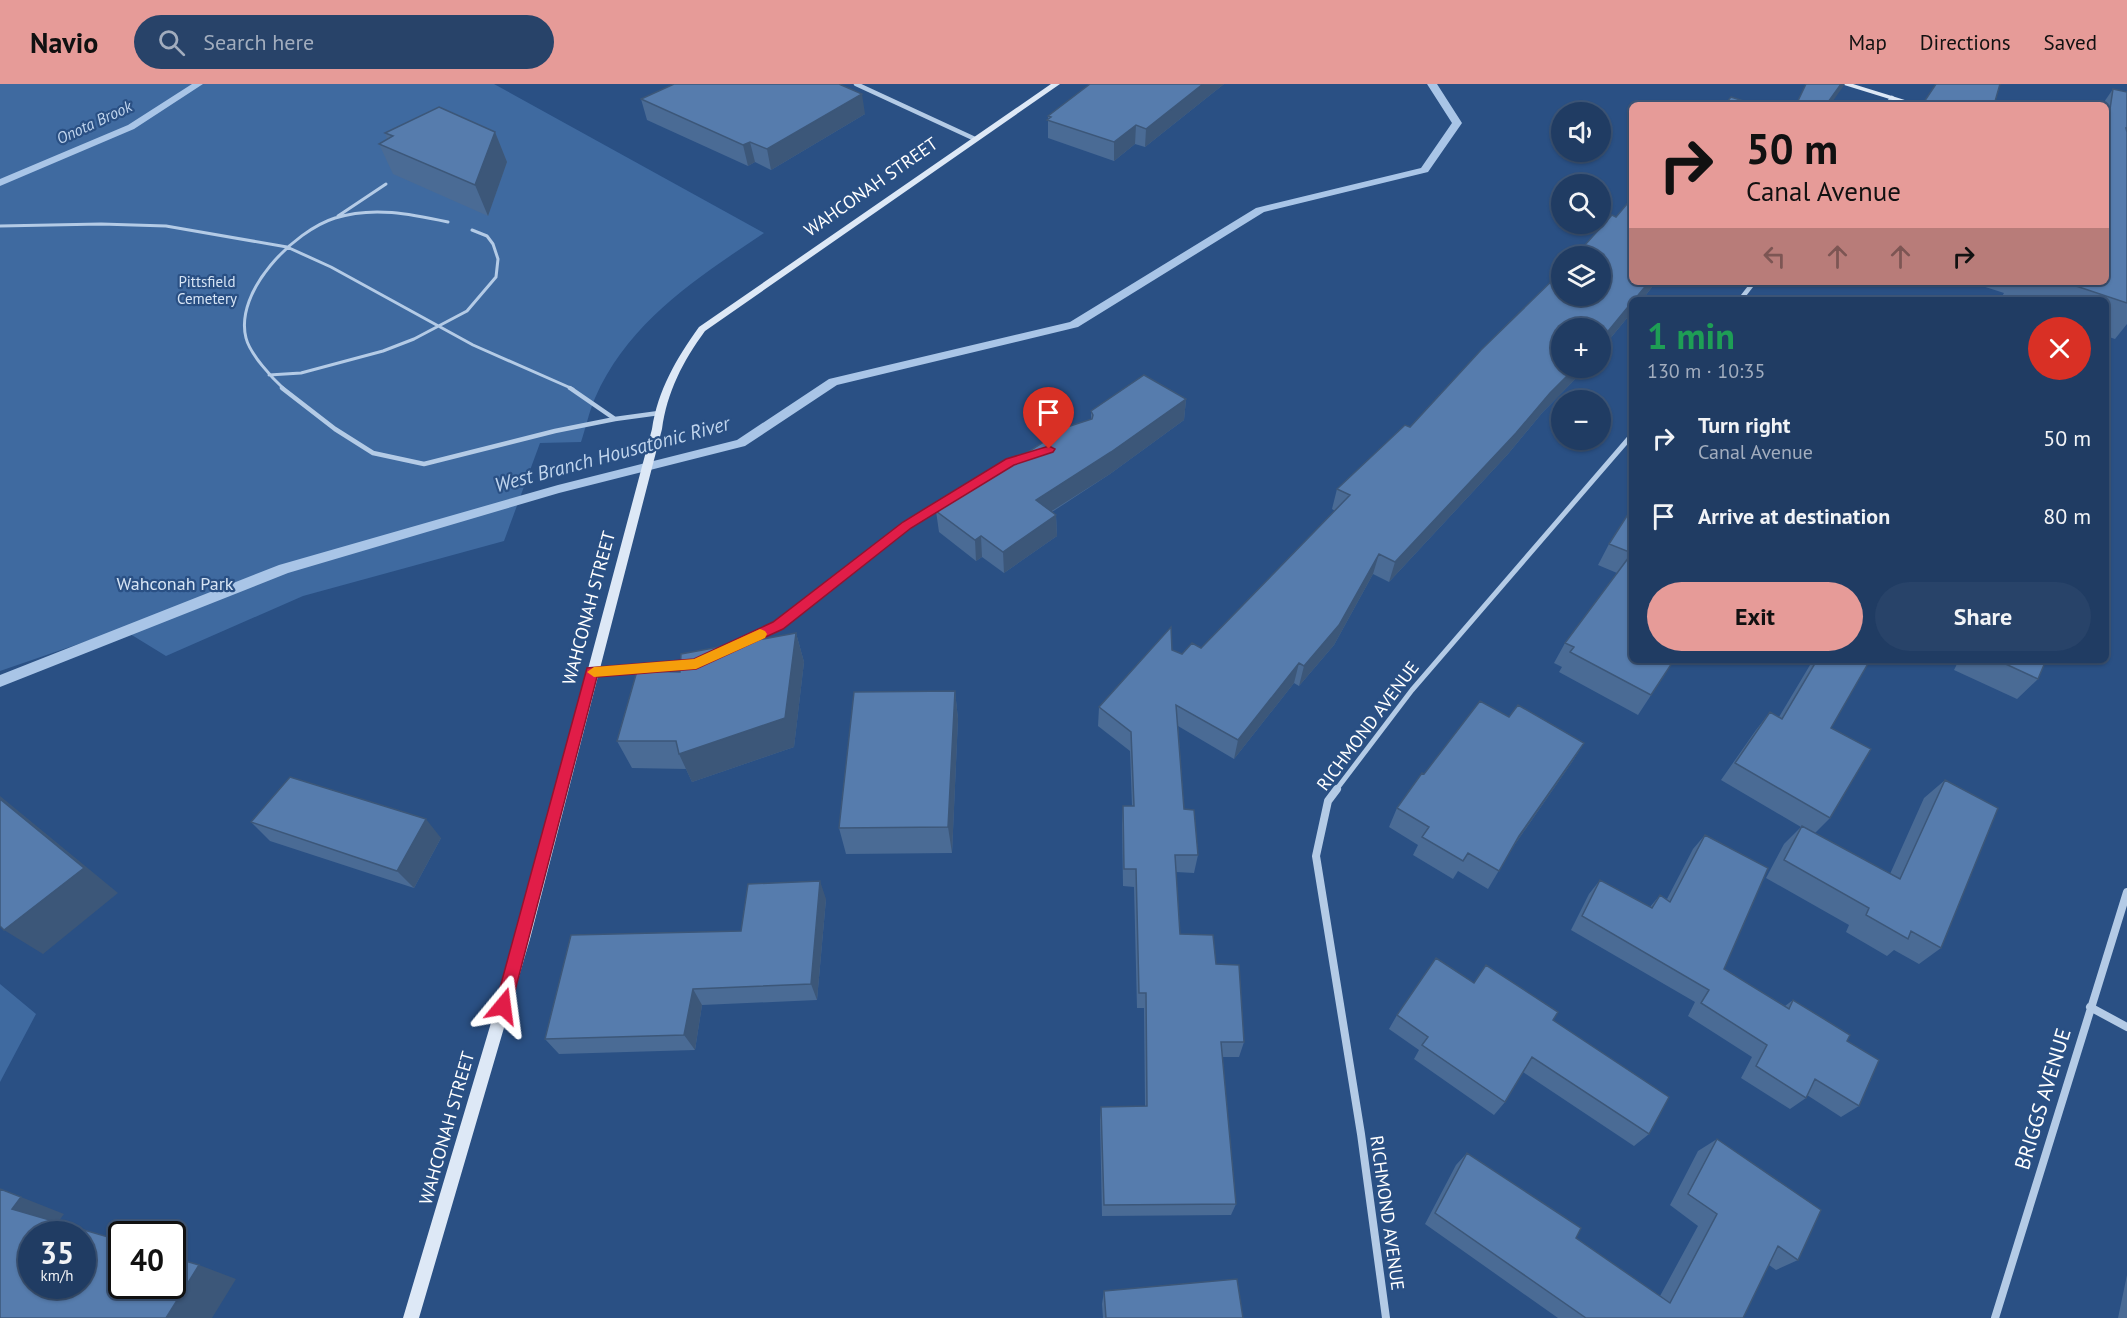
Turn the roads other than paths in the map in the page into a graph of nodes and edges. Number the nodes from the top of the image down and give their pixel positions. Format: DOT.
graph roads {
  1 [pos="856,84"];
  2 [pos="1056,84"];
  3 [pos="1845,84"];
  4 [pos="1892,98"];
  5 [pos="1889,102"];
  6 [pos="1906,102"];
  7 [pos="975,139"];
  8 [pos="386,184"];
  9 [pos="336,218"];
  10 [pos="448,222"];
  11 [pos="0,226"];
  12 [pos="472,230"];
  13 [pos="287,247"];
  14 [pos="1752,285"];
  15 [pos="1742,297"];
  16 [pos="440,327"];
  17 [pos="268,375"];
  18 [pos="658,413"];
  19 [pos="615,419"];
  20 [pos="1629,438"];
  21 [pos="1032,455"];
  22 [pos="727,650"];
  23 [pos="696,664"];
  24 [pos="592,672"];
  25 [pos="2127,892"];
  26 [pos="2090,1007"];
  27 [pos="2127,1027"];
  28 [pos="411,1318"];
  29 [pos="1386,1318"];
  30 [pos="1995,1318"];
  1 -- 7 [label="street"];
  2 -- 7 [label="street, WAHCONAH STREET"];
  3 -- 4 [label="street"];
  4 -- 5 [label="street"];
  4 -- 6 [label="street"];
  7 -- 18 [label="street, WAHCONAH STREET"];
  8 -- 9 [label="lane"];
  9 -- 10 [label="lane"];
  9 -- 13 [label="lane"];
  11 -- 13 [label="lane"];
  12 -- 16 [label="lane"];
  13 -- 16 [label="lane"];
  13 -- 17 [label="lane"];
  14 -- 15 [label="street"];
  16 -- 17 [label="lane"];
  16 -- 19 [label="lane"];
  17 -- 19 [label="lane"];
  18 -- 19 [label="lane"];
  18 -- 24 [label="street, WAHCONAH STREET"];
  20 -- 29 [label="street, RICHMOND AVENUE"];
  21 -- 22 [label="street"];
  23 -- 24 [label="street"];
  24 -- 28 [label="street, WAHCONAH STREET"];
  25 -- 26 [label="street, BRIGGS AVENUE"];
  26 -- 27 [label="street"];
  26 -- 30 [label="street, BRIGGS AVENUE"];
}
